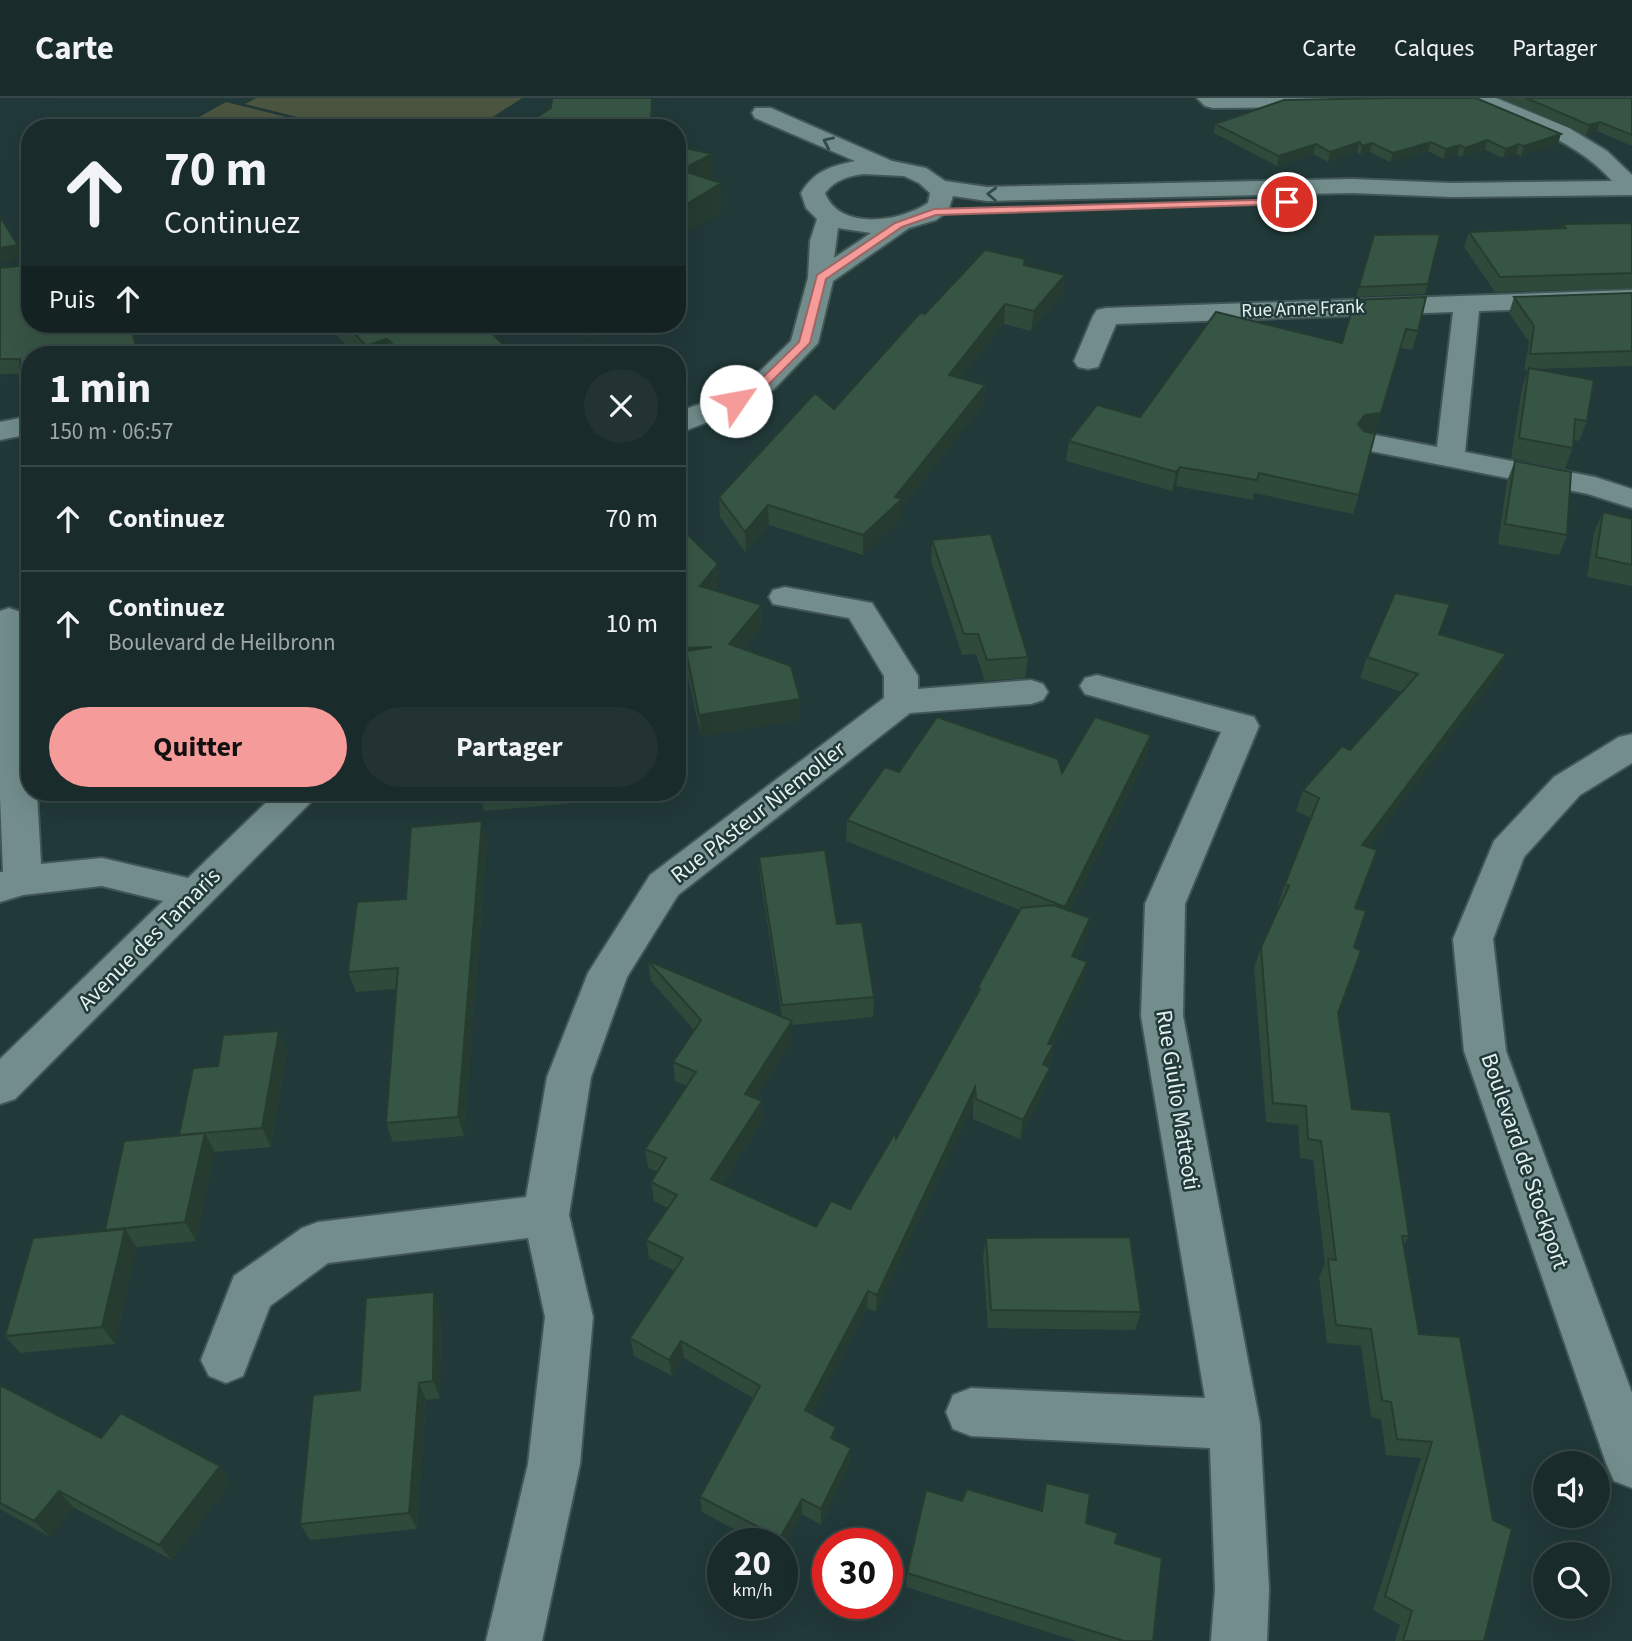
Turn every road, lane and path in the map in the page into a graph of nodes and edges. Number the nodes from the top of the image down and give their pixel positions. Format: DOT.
graph roads {
  1 [pos="1208,98"];
  2 [pos="1450,98"];
  3 [pos="1464,98"];
  4 [pos="1477,98"];
  5 [pos="1353,99"];
  6 [pos="754,105"];
  7 [pos="891,167"];
  8 [pos="821,181"];
  9 [pos="938,187"];
  10 [pos="1632,188"];
  11 [pos="1452,190"];
  12 [pos="934,212"];
  13 [pos="830,216"];
  14 [pos="899,225"];
  15 [pos="821,278"];
  16 [pos="1632,298"];
  17 [pos="1467,303"];
  18 [pos="1088,361"];
  19 [pos="686,419"];
  20 [pos="21,426"];
  21 [pos="0,430"];
  22 [pos="1370,443"];
  23 [pos="1450,458"];
  24 [pos="1632,499"];
  25 [pos="785,597"];
  26 [pos="13,618"];
  27 [pos="1097,685"];
  28 [pos="1031,692"];
  29 [pos="901,702"];
  30 [pos="1632,746"];
  31 [pos="290,801"];
  32 [pos="11,884"];
  33 [pos="195,894"];
  34 [pos="0,1086"];
  35 [pos="546,1215"];
  36 [pos="226,1360"];
  37 [pos="971,1412"];
  38 [pos="1235,1424"];
  39 [pos="1632,1463"];
  40 [pos="514,1641"];
  41 [pos="1238,1641"];
  1 -- 5 [label="street"];
  2 -- 3 [label="street"];
  4 -- 10 [label="street"];
  7 -- 6 [label="street, one-way"];
  6 -- 8 [label="street"];
  7 -- 8 [label="street"];
  7 -- 9 [label="street"];
  8 -- 13 [label="street"];
  11 -- 9 [label="street, one-way"];
  9 -- 12 [label="street"];
  10 -- 11 [label="street"];
  11 -- 12 [label="street"];
  12 -- 14 [label="street"];
  13 -- 14 [label="street"];
  13 -- 15 [label="street"];
  14 -- 15 [label="street"];
  15 -- 19 [label="street"];
  16 -- 17 [label="street, Rue Anne Frank"];
  17 -- 18 [label="street, Rue Anne Frank"];
  17 -- 23 [label="street"];
  20 -- 21 [label="street"];
  22 -- 23 [label="street"];
  23 -- 24 [label="street"];
  25 -- 29 [label="street"];
  26 -- 32 [label="street"];
  27 -- 38 [label="street, Rue Giulio Matteoti"];
  28 -- 29 [label="street"];
  29 -- 35 [label="street, Rue PAsteur Niemoller"];
  30 -- 39 [label="street, Boulevard de Stockport"];
  31 -- 33 [label="street, Avenue des Tamaris"];
  32 -- 33 [label="street"];
  33 -- 34 [label="street, Avenue des Tamaris"];
  35 -- 36 [label="street"];
  35 -- 40 [label="street, Rue PAsteur Niemoller"];
  37 -- 38 [label="street"];
  38 -- 41 [label="street, Rue Giulio Matteoti"];
}
